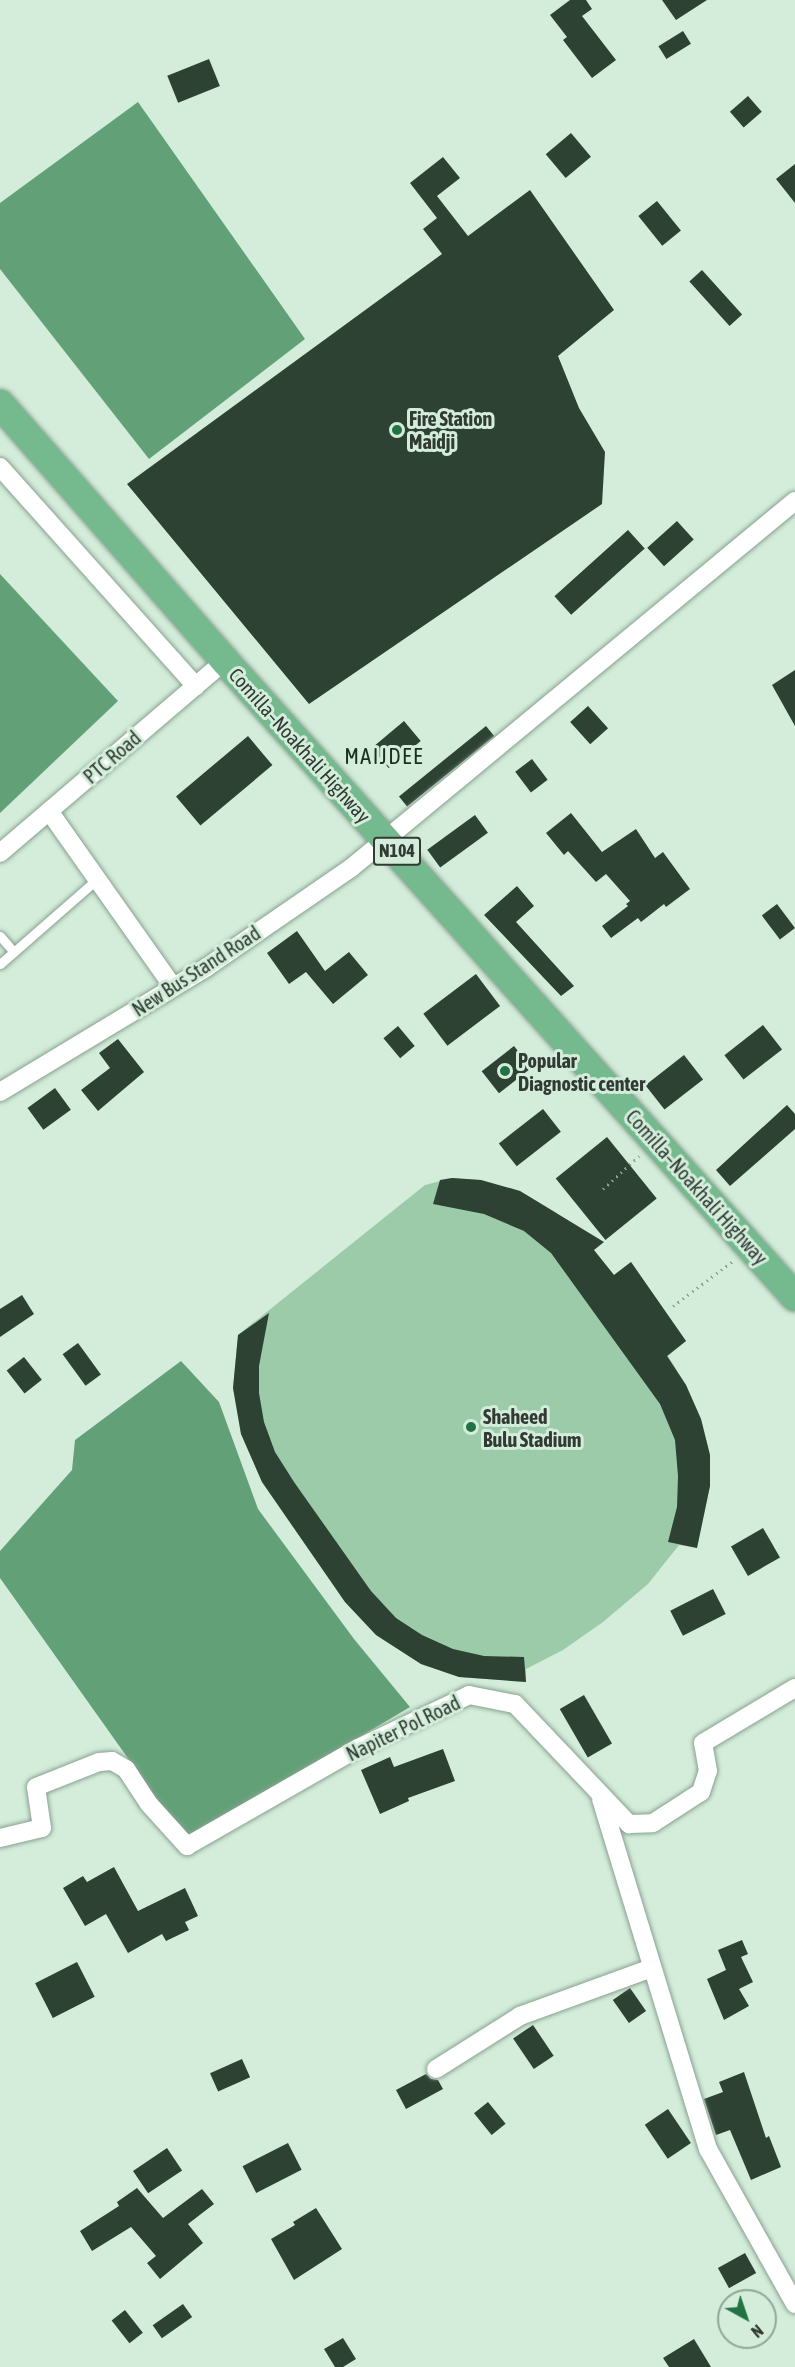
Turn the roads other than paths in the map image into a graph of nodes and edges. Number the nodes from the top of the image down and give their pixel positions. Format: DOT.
graph roads {
  1 [pos="0,404"];
  2 [pos="0,467"];
  3 [pos="795,501"];
  4 [pos="225,661"];
  5 [pos="196,686"];
  6 [pos="49,811"];
  7 [pos="387,840"];
  8 [pos="0,853"];
  9 [pos="97,879"];
  10 [pos="0,936"];
  11 [pos="14,952"];
  12 [pos="0,964"];
  13 [pos="173,987"];
  14 [pos="0,1092"];
  15 [pos="795,1298"];
  16 [pos="795,1688"];
  17 [pos="599,1792"];
  18 [pos="0,1838"];
  19 [pos="652,1968"];
  20 [pos="436,2070"];
  21 [pos="795,2304"];
  1 -- 4 [label="highway, Comilla–Noakhali Highway / N104"];
  2 -- 5 [label="street"];
  3 -- 7 [label="street, New Bus Stand Road"];
  4 -- 5 [label="street, PTC Road"];
  4 -- 7 [label="highway, Comilla–Noakhali Highway / N104"];
  5 -- 6 [label="street, PTC Road"];
  6 -- 8 [label="street, PTC Road"];
  6 -- 9 [label="street"];
  7 -- 13 [label="street, New Bus Stand Road"];
  7 -- 15 [label="highway, Comilla–Noakhali Highway / N104"];
  9 -- 11 [label="lane"];
  9 -- 13 [label="street"];
  10 -- 11 [label="lane"];
  11 -- 12 [label="lane"];
  13 -- 14 [label="street, New Bus Stand Road"];
  16 -- 17 [label="street, Napiter Pol Road"];
  17 -- 18 [label="street, Napiter Pol Road"];
  17 -- 19 [label="street"];
  19 -- 20 [label="street"];
  19 -- 21 [label="street"];
}
